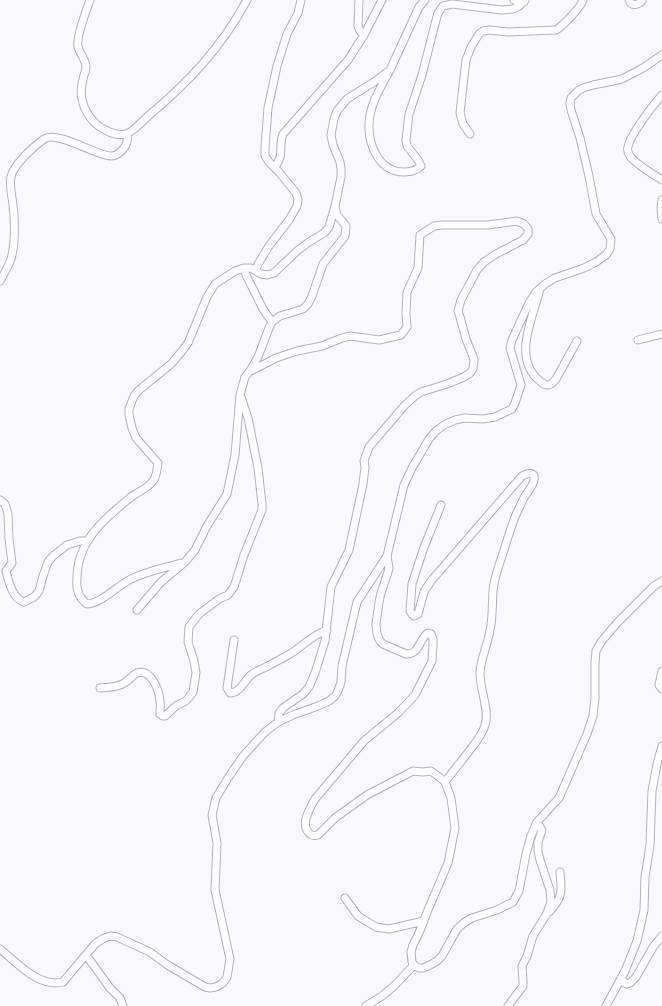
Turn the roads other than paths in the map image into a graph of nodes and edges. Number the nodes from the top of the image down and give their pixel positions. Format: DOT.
graph roads {
  1 [pos="90,0"];
  2 [pos="247,0"];
  3 [pos="301,0"];
  4 [pos="360,0"];
  5 [pos="382,0"];
  6 [pos="425,0"];
  7 [pos="514,0"];
  8 [pos="583,0"];
  9 [pos="628,0"];
  10 [pos="525,1"];
  11 [pos="642,1"];
  12 [pos="364,35"];
  13 [pos="662,55"];
  14 [pos="390,70"];
  15 [pos="662,95"];
  16 [pos="127,134"];
  17 [pos="470,134"];
  18 [pos="275,167"];
  19 [pos="662,180"];
  20 [pos="662,200"];
  21 [pos="335,206"];
  22 [pos="662,219"];
  23 [pos="244,268"];
  24 [pos="256,270"];
  25 [pos="0,281"];
  26 [pos="541,287"];
  27 [pos="272,322"];
  28 [pos="662,334"];
  29 [pos="638,340"];
  30 [pos="577,341"];
  31 [pos="249,372"];
  32 [pos="240,395"];
  33 [pos="0,500"];
  34 [pos="441,505"];
  35 [pos="88,541"];
  36 [pos="387,556"];
  37 [pos="186,562"];
  38 [pos="662,581"];
  39 [pos="137,610"];
  40 [pos="327,630"];
  41 [pos="234,640"];
  42 [pos="662,671"];
  43 [pos="100,688"];
  44 [pos="662,688"];
  45 [pos="278,722"];
  46 [pos="662,746"];
  47 [pos="445,782"];
  48 [pos="537,822"];
  49 [pos="560,872"];
  50 [pos="345,898"];
  51 [pos="546,915"];
  52 [pos="424,921"];
  53 [pos="662,936"];
  54 [pos="0,949"];
  55 [pos="86,955"];
  56 [pos="414,966"];
  57 [pos="621,978"];
  58 [pos="123,1006"];
  59 [pos="366,1006"];
  60 [pos="508,1006"];
  61 [pos="606,1006"];
  1 -- 16 [label="street"];
  2 -- 16 [label="street"];
  3 -- 18 [label="street"];
  4 -- 12 [label="street"];
  5 -- 12 [label="street"];
  6 -- 14 [label="street"];
  7 -- 10 [label="street"];
  8 -- 17 [label="street"];
  9 -- 11 [label="street"];
  10 -- 14 [label="street"];
  12 -- 18 [label="street"];
  13 -- 26 [label="street"];
  14 -- 21 [label="street"];
  15 -- 19 [label="street"];
  16 -- 25 [label="street"];
  18 -- 24 [label="street"];
  20 -- 22 [label="street"];
  21 -- 24 [label="street"];
  21 -- 27 [label="street"];
  23 -- 24 [label="street"];
  23 -- 27 [label="street"];
  23 -- 35 [label="street"];
  26 -- 30 [label="street"];
  26 -- 36 [label="street"];
  27 -- 31 [label="street"];
  28 -- 29 [label="street"];
  31 -- 32 [label="street"];
  31 -- 40 [label="street"];
  32 -- 37 [label="street"];
  32 -- 43 [label="street"];
  33 -- 35 [label="street"];
  34 -- 47 [label="street"];
  35 -- 37 [label="street"];
  36 -- 45 [label="street"];
  36 -- 47 [label="street"];
  37 -- 39 [label="street"];
  38 -- 48 [label="street"];
  40 -- 41 [label="street"];
  40 -- 45 [label="street"];
  42 -- 44 [label="street"];
  45 -- 55 [label="street"];
  46 -- 57 [label="street"];
  47 -- 52 [label="street"];
  48 -- 51 [label="street"];
  48 -- 56 [label="street"];
  49 -- 51 [label="street"];
  50 -- 52 [label="street"];
  51 -- 60 [label="street"];
  52 -- 56 [label="street"];
  53 -- 57 [label="street"];
  54 -- 55 [label="street"];
  55 -- 58 [label="street"];
  56 -- 59 [label="street"];
  57 -- 61 [label="street"];
}
